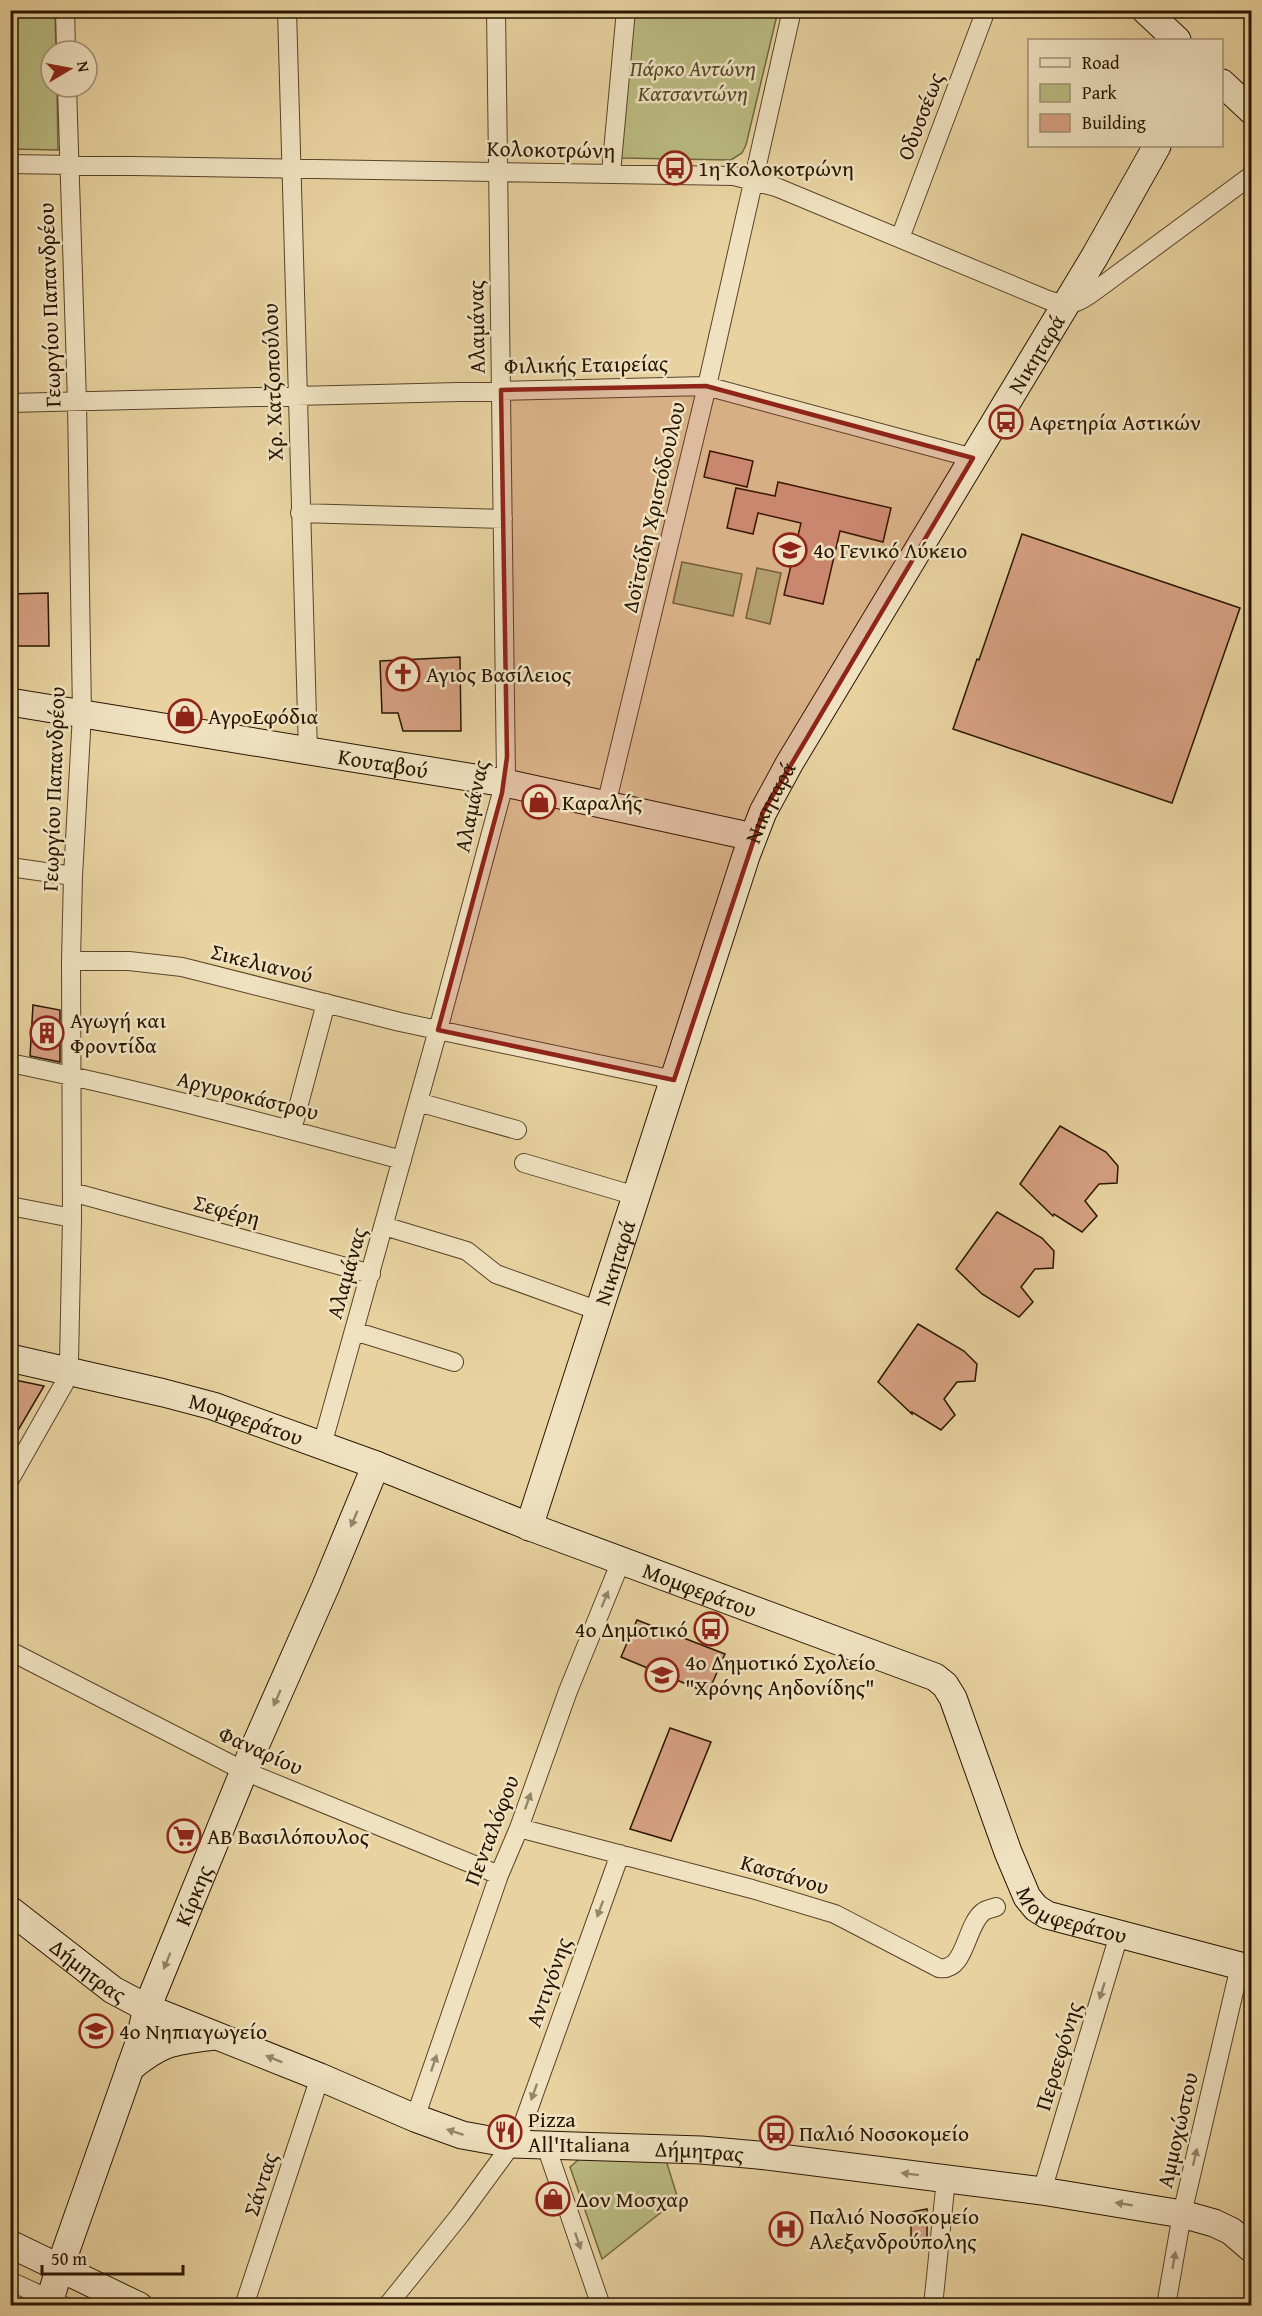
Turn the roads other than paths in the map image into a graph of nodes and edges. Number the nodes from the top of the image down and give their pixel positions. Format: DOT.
graph roads {
  1 [pos="64,10"];
  2 [pos="287,10"];
  3 [pos="496,10"];
  4 [pos="626,10"];
  5 [pos="792,10"];
  6 [pos="986,10"];
  7 [pos="1145,10"];
  8 [pos="65,39"];
  9 [pos="1176,39"];
  10 [pos="1223,85"];
  11 [pos="67,99"];
  12 [pos="1251,111"];
  13 [pos="1156,147"];
  14 [pos="10,164"];
  15 [pos="69,165"];
  16 [pos="290,169"];
  17 [pos="498,172"];
  18 [pos="611,173"];
  19 [pos="1251,175"];
  20 [pos="752,179"];
  21 [pos="900,238"];
  22 [pos="1066,305"];
  23 [pos="706,386"];
  24 [pos="501,390"];
  25 [pos="296,396"];
  26 [pos="77,402"];
  27 [pos="10,403"];
  28 [pos="973,458"];
  29 [pos="300,513"];
  30 [pos="503,519"];
  31 [pos="10,702"];
  32 [pos="82,714"];
  33 [pos="308,752"];
  34 [pos="504,783"];
  35 [pos="606,805"];
  36 [pos="753,837"];
  37 [pos="10,867"];
  38 [pos="73,876"];
  39 [pos="71,961"];
  40 [pos="326,1003"];
  41 [pos="438,1030"];
  42 [pos="10,1063"];
  43 [pos="71,1076"];
  44 [pos="674,1080"];
  45 [pos="418,1102"];
  46 [pos="292,1130"];
  47 [pos="517,1130"];
  48 [pos="402,1161"];
  49 [pos="524,1162"];
  50 [pos="72,1192"];
  51 [pos="636,1196"];
  52 [pos="10,1206"];
  53 [pos="72,1218"];
  54 [pos="384,1226"];
  55 [pos="370,1274"];
  56 [pos="599,1311"];
  57 [pos="354,1331"];
  58 [pos="10,1358"];
  59 [pos="454,1362"];
  60 [pos="68,1370"];
  61 [pos="322,1445"];
  62 [pos="376,1465"];
  63 [pos="10,1479"];
  64 [pos="529,1527"];
  65 [pos="621,1561"];
  66 [pos="11,1654"];
  67 [pos="244,1771"];
  68 [pos="519,1828"];
  69 [pos="620,1854"];
  70 [pos="499,1875"];
  71 [pos="996,1907"];
  72 [pos="13,1917"];
  73 [pos="1119,1935"];
  74 [pos="1246,1968"];
  75 [pos="147,2008"];
  76 [pos="216,2036"];
  77 [pos="130,2068"];
  78 [pos="320,2077"];
  79 [pos="415,2118"];
  80 [pos="517,2135"];
  81 [pos="546,2146"];
  82 [pos="946,2179"];
  83 [pos="1042,2191"];
  84 [pos="1182,2214"];
  85 [pos="10,2244"];
  86 [pos="1251,2249"];
  87 [pos="60,2267"];
  88 [pos="10,2281"];
  89 [pos="54,2303"];
  90 [pos="139,2306"];
  91 [pos="244,2306"];
  92 [pos="387,2306"];
  93 [pos="601,2306"];
  94 [pos="933,2306"];
  95 [pos="1166,2306"];
  1 -- 8 [label="street"];
  2 -- 16 [label="street, Χρ. Χατζοπούλου"];
  3 -- 17 [label="street, Αλαμάνας"];
  4 -- 18 [label="street"];
  5 -- 20 [label="street, Δοϊτσίδη Χριστόδουλου"];
  6 -- 21 [label="street, Οδυσσέως"];
  7 -- 9 [label="street"];
  10 -- 12 [label="street"];
  11 -- 15 [label="street, Γεωργίου Παπανδρέου"];
  13 -- 22 [label="street, Νικηταρά"];
  14 -- 15 [label="street, Κολοκοτρώνη"];
  15 -- 16 [label="street, Κολοκοτρώνη"];
  15 -- 26 [label="street, Γεωργίου Παπανδρέου"];
  16 -- 17 [label="street, Κολοκοτρώνη"];
  16 -- 25 [label="street, Χρ. Χατζοπούλου"];
  17 -- 18 [label="street, Κολοκοτρώνη"];
  17 -- 24 [label="street, Αλαμάνας"];
  18 -- 20 [label="street, Κολοκοτρώνη"];
  19 -- 22 [label="street"];
  20 -- 21 [label="street, Κολοκοτρώνη"];
  20 -- 23 [label="street, Δοϊτσίδη Χριστόδουλου"];
  21 -- 22 [label="street, Κολοκοτρώνη"];
  22 -- 28 [label="street, Νικηταρά"];
  23 -- 24 [label="street, Φιλικής Εταιρείας"];
  23 -- 28 [label="street, Φιλικής Εταιρείας"];
  23 -- 35 [label="street, Δοϊτσίδη Χριστόδουλου"];
  24 -- 25 [label="street, Φιλικής Εταιρείας"];
  24 -- 30 [label="street, Αλαμάνας"];
  25 -- 26 [label="street, Φιλικής Εταιρείας"];
  25 -- 29 [label="street, Χρ. Χατζοπούλου"];
  26 -- 27 [label="street, Φιλικής Εταιρείας"];
  26 -- 32 [label="street, Γεωργίου Παπανδρέου"];
  28 -- 36 [label="street, Νικηταρά"];
  29 -- 30 [label="street"];
  29 -- 33 [label="street, Χρ. Χατζοπούλου"];
  30 -- 34 [label="street, Αλαμάνας"];
  31 -- 32 [label="street, Κουταβού"];
  32 -- 33 [label="street, Κουταβού"];
  32 -- 38 [label="street, Γεωργίου Παπανδρέου"];
  33 -- 34 [label="street, Κουταβού"];
  34 -- 35 [label="street, Κουταβού"];
  34 -- 41 [label="street, Αλαμάνας"];
  35 -- 36 [label="street, Κουταβού"];
  36 -- 44 [label="street, Νικηταρά"];
  37 -- 38 [label="street"];
  38 -- 39 [label="street, Γεωργίου Παπανδρέου"];
  39 -- 40 [label="street, Σικελιανού"];
  39 -- 43 [label="street, Γεωργίου Παπανδρέου"];
  40 -- 41 [label="street, Σικελιανού"];
  40 -- 46 [label="street"];
  41 -- 44 [label="street, Σικελιανού"];
  41 -- 45 [label="street, Αλαμάνας"];
  42 -- 43 [label="street, Αργυροκάστρου"];
  43 -- 46 [label="street, Αργυροκάστρου"];
  43 -- 50 [label="street, Γεωργίου Παπανδρέου"];
  44 -- 51 [label="street, Νικηταρά"];
  45 -- 47 [label="street"];
  45 -- 48 [label="street, Αλαμάνας"];
  46 -- 48 [label="street, Αργυροκάστρου"];
  48 -- 54 [label="street, Αλαμάνας"];
  49 -- 51 [label="street"];
  50 -- 53 [label="street, Γεωργίου Παπανδρέου"];
  50 -- 55 [label="street, Σεφέρη"];
  51 -- 56 [label="street, Νικηταρά"];
  52 -- 53 [label="street"];
  53 -- 60 [label="street, Γεωργίου Παπανδρέου"];
  54 -- 55 [label="street, Αλαμάνας"];
  54 -- 56 [label="street"];
  55 -- 57 [label="street, Αλαμάνας"];
  56 -- 64 [label="street, Νικηταρά"];
  57 -- 59 [label="street"];
  57 -- 61 [label="street, Αλαμάνας"];
  58 -- 60 [label="street, Μομφεράτου"];
  60 -- 61 [label="street, Μομφεράτου"];
  60 -- 63 [label="street, Γεωργίου Παπανδρέου"];
  61 -- 62 [label="street, Μομφεράτου"];
  62 -- 64 [label="street, Μομφεράτου"];
  62 -- 67 [label="street, Κίρκης, one-way"];
  64 -- 65 [label="street, Μομφεράτου"];
  68 -- 65 [label="street, Πενταλόφου, one-way"];
  65 -- 73 [label="street, Μομφεράτου"];
  66 -- 67 [label="street, Φαναρίου"];
  67 -- 70 [label="street, Φαναρίου"];
  67 -- 75 [label="street, Κίρκης, one-way"];
  68 -- 69 [label="street, Καστάνου"];
  68 -- 70 [label="street, Πενταλόφου"];
  69 -- 71 [label="street, Καστάνου"];
  69 -- 80 [label="street, Αντιγόνης, one-way"];
  79 -- 70 [label="street, Πενταλόφου, one-way"];
  72 -- 75 [label="street, Δήμητρας"];
  73 -- 74 [label="street, Μομφεράτου"];
  73 -- 83 [label="street, Περσεφόνης, one-way"];
  84 -- 74 [label="street, Αμμοχώστου, one-way"];
  75 -- 76 [label="street, Δήμητρας"];
  75 -- 77 [label="street, Κίρκης"];
  76 -- 77 [label="street"];
  78 -- 76 [label="street, Δήμητρας, one-way"];
  77 -- 87 [label="street, Κίρκης"];
  78 -- 79 [label="street, Δήμητρας"];
  78 -- 91 [label="street, Σάντας"];
  80 -- 79 [label="street, Δήμητρας, one-way"];
  80 -- 81 [label="street, Δήμητρας"];
  80 -- 92 [label="street, Αντιγόνης"];
  82 -- 81 [label="street, Δήμητρας, one-way"];
  81 -- 93 [label="street, one-way"];
  82 -- 83 [label="street, Δήμητρας"];
  82 -- 94 [label="street"];
  84 -- 83 [label="street, Δήμητρας, one-way"];
  84 -- 86 [label="street, Δήμητρας"];
  95 -- 84 [label="street, Αμμοχώστου, one-way"];
  85 -- 87 [label="street"];
  87 -- 89 [label="street, Κίρκης"];
  87 -- 90 [label="street"];
  88 -- 89 [label="street"];
}
